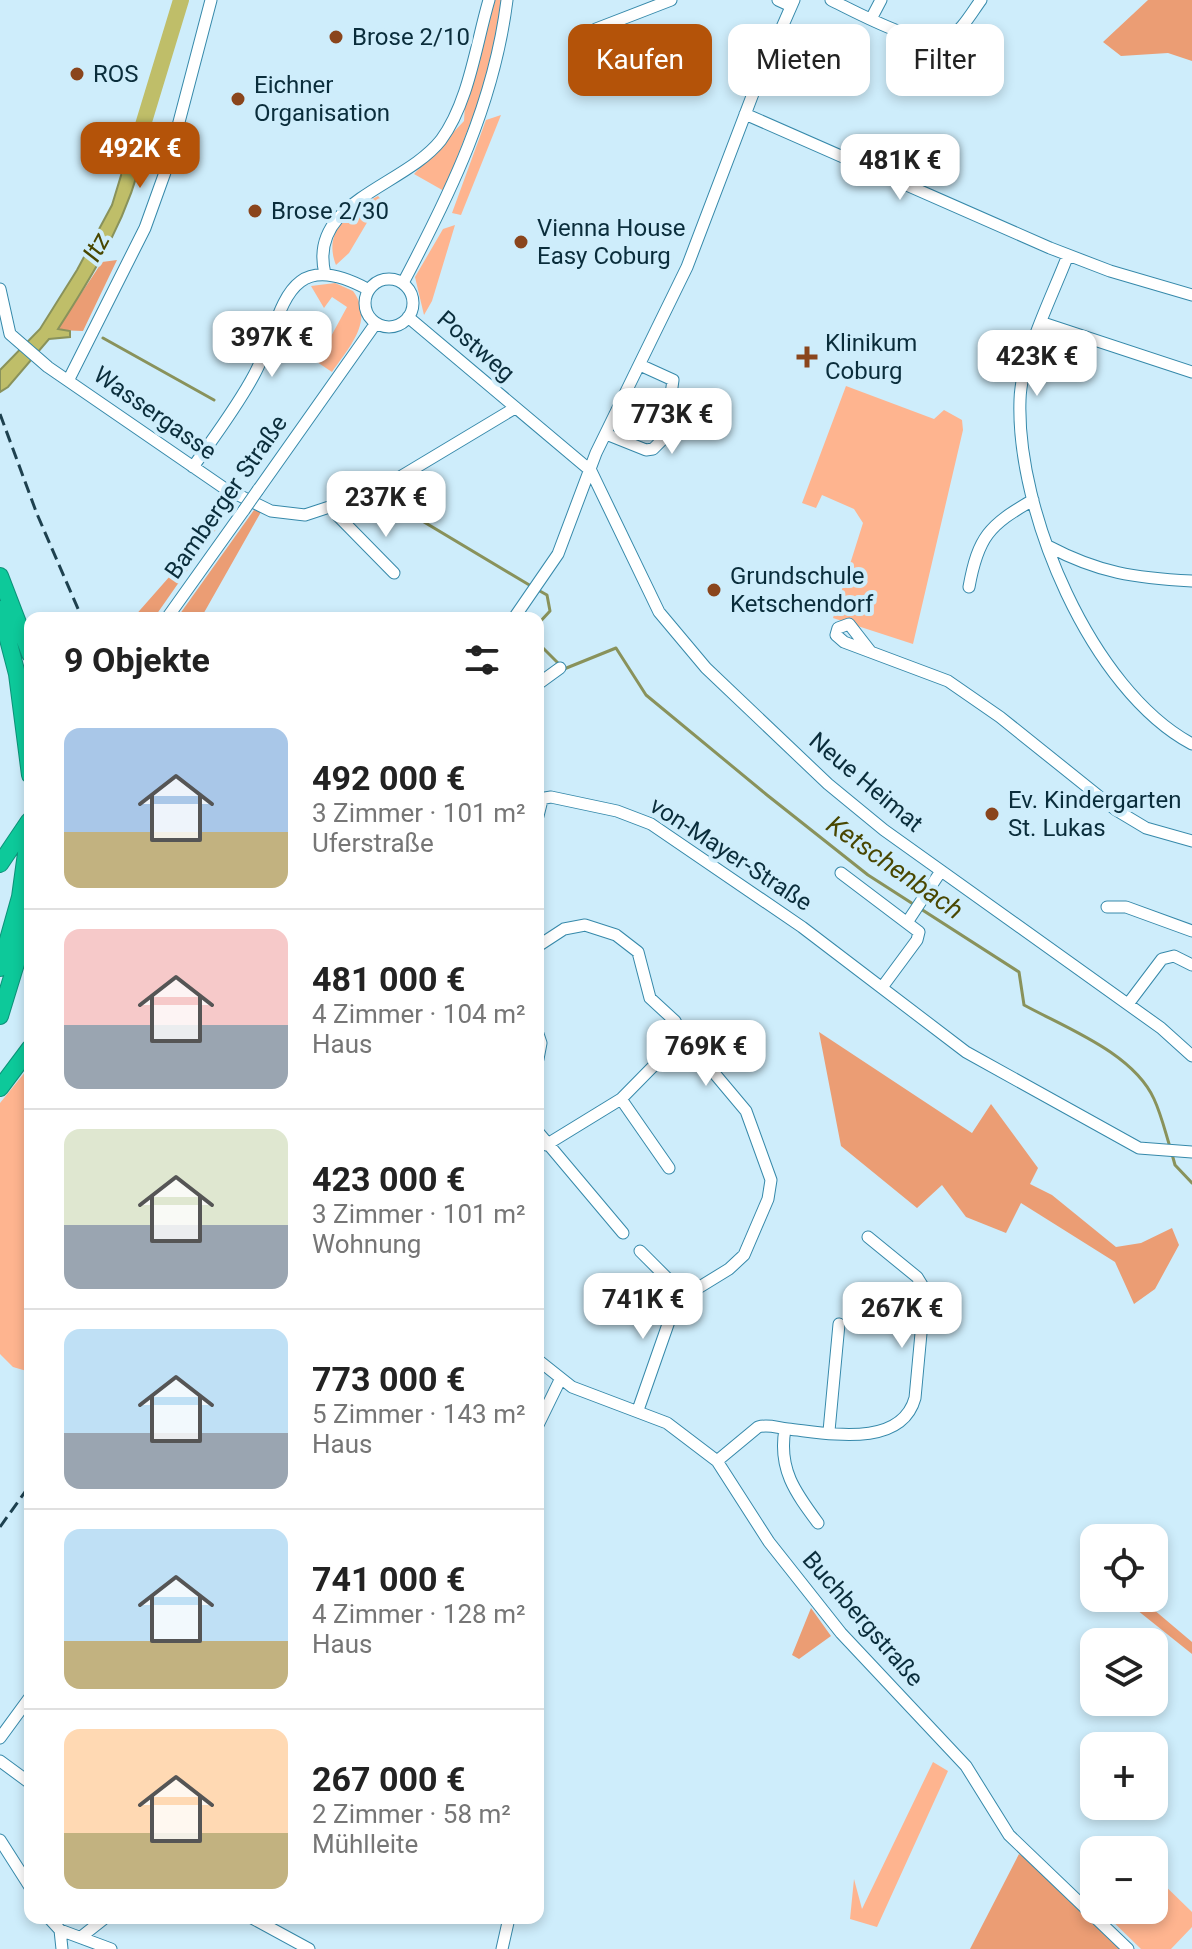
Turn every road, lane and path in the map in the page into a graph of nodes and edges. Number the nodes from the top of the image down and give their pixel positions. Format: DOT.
graph roads {
  1 [pos="211,0"];
  2 [pos="489,0"];
  3 [pos="507,0"];
  4 [pos="671,0"];
  5 [pos="778,0"];
  6 [pos="831,0"];
  7 [pos="881,0"];
  8 [pos="981,0"];
  9 [pos="793,3"];
  10 [pos="871,19"];
  11 [pos="609,24"];
  12 [pos="745,114"];
  13 [pos="1068,255"];
  14 [pos="325,274"];
  15 [pos="403,283"];
  16 [pos="0,289"];
  17 [pos="369,290"];
  18 [pos="1192,295"];
  19 [pos="408,317"];
  20 [pos="376,323"];
  21 [pos="1043,323"];
  22 [pos="640,365"];
  23 [pos="1192,372"];
  24 [pos="69,379"];
  25 [pos="515,408"];
  26 [pos="606,434"];
  27 [pos="193,467"];
  28 [pos="591,471"];
  29 [pos="606,498"];
  30 [pos="580,499"];
  31 [pos="1033,500"];
  32 [pos="335,507"];
  33 [pos="1048,546"];
  34 [pos="1080,563"];
  35 [pos="394,573"];
  36 [pos="0,576"];
  37 [pos="1060,578"];
  38 [pos="1192,581"];
  39 [pos="969,587"];
  40 [pos="0,609"];
  41 [pos="171,612"];
  42 [pos="519,612"];
  43 [pos="24,638"];
  44 [pos="870,651"];
  45 [pos="560,668"];
  46 [pos="544,680"];
  47 [pos="24,728"];
  48 [pos="1192,744"];
  49 [pos="544,798"];
  50 [pos="24,830"];
  51 [pos="1192,841"];
  52 [pos="0,864"];
  53 [pos="24,867"];
  54 [pos="941,871"];
  55 [pos="841,873"];
  56 [pos="1107,907"];
  57 [pos="910,917"];
  58 [pos="1192,931"];
  59 [pos="24,938"];
  60 [pos="544,942"];
  61 [pos="1192,965"];
  62 [pos="0,968"];
  63 [pos="883,986"];
  64 [pos="1128,1004"];
  65 [pos="0,1016"];
  66 [pos="683,1036"];
  67 [pos="24,1056"];
  68 [pos="1192,1056"];
  69 [pos="0,1088"];
  70 [pos="621,1099"];
  71 [pos="544,1142"];
  72 [pos="546,1145"];
  73 [pos="1192,1152"];
  74 [pos="669,1168"];
  75 [pos="623,1233"];
  76 [pos="868,1237"];
  77 [pos="640,1251"];
  78 [pos="685,1296"];
  79 [pos="839,1324"];
  80 [pos="544,1365"];
  81 [pos="560,1380"];
  82 [pos="638,1410"];
  83 [pos="544,1413"];
  84 [pos="785,1429"];
  85 [pos="829,1431"];
  86 [pos="717,1461"];
  87 [pos="818,1523"];
  88 [pos="24,1705"];
  89 [pos="0,1738"];
  90 [pos="0,1761"];
  91 [pos="24,1779"];
  92 [pos="0,1840"];
  93 [pos="24,1878"];
  94 [pos="54,1924"];
  95 [pos="97,1924"];
  96 [pos="263,1924"];
  97 [pos="508,1924"];
  98 [pos="60,1930"];
  99 [pos="81,1937"];
  100 [pos="60,1948"];
  101 [pos="111,1949"];
  102 [pos="309,1949"];
  103 [pos="502,1949"];
  104 [pos="1128,1949"];
  1 -- 24 [label="street"];
  2 -- 14 [label="street"];
  3 -- 15 [label="street"];
  4 -- 11 [label="street"];
  5 -- 9 [label="street"];
  6 -- 10 [label="street"];
  7 -- 10 [label="street"];
  8 -- 10 [label="street"];
  9 -- 12 [label="street"];
  12 -- 13 [label="street"];
  12 -- 22 [label="street"];
  13 -- 18 [label="street"];
  13 -- 21 [label="street"];
  14 -- 17 [label="street"];
  14 -- 27 [label="street"];
  15 -- 17 [label="street"];
  15 -- 19 [label="street"];
  16 -- 24 [label="street, Wassergasse"];
  17 -- 20 [label="street"];
  19 -- 20 [label="street"];
  19 -- 25 [label="street, Postweg"];
  20 -- 41 [label="street, Bamberger Straße, bridge"];
  21 -- 23 [label="street"];
  21 -- 31 [label="street"];
  22 -- 26 [label="street"];
  22 -- 26 [label="street"];
  24 -- 27 [label="street, Wassergasse"];
  25 -- 28 [label="street, Postweg"];
  25 -- 32 [label="street, Postweg"];
  26 -- 28 [label="street"];
  27 -- 32 [label="street, Wassergasse"];
  28 -- 29 [label="street, Neue Heimat"];
  28 -- 30 [label="street"];
  29 -- 30 [label="street"];
  29 -- 54 [label="street, Neue Heimat"];
  30 -- 42 [label="street"];
  31 -- 33 [label="street"];
  31 -- 39 [label="street"];
  32 -- 35 [label="street"];
  33 -- 34 [label="street"];
  33 -- 37 [label="street"];
  34 -- 37 [label="street"];
  34 -- 38 [label="street"];
  36 -- 43 [label="highway"];
  37 -- 48 [label="street"];
  40 -- 47 [label="highway"];
  44 -- 51 [label="street"];
  45 -- 46 [label="street"];
  49 -- 63 [label="street, von-Mayer-Straße"];
  50 -- 52 [label="highway"];
  53 -- 62 [label="highway"];
  54 -- 57 [label="street"];
  54 -- 64 [label="street, Neue Heimat"];
  55 -- 57 [label="street, von-Mayer-Straße"];
  56 -- 58 [label="street"];
  57 -- 63 [label="street"];
  59 -- 65 [label="highway"];
  60 -- 66 [label="street"];
  61 -- 64 [label="street"];
  63 -- 73 [label="street, von-Mayer-Straße"];
  64 -- 68 [label="street, Neue Heimat"];
  66 -- 70 [label="street"];
  66 -- 78 [label="street"];
  67 -- 69 [label="highway"];
  70 -- 72 [label="street"];
  70 -- 74 [label="street"];
  71 -- 72 [label="street"];
  72 -- 75 [label="street"];
  76 -- 85 [label="street"];
  77 -- 78 [label="street"];
  78 -- 82 [label="street"];
  79 -- 85 [label="street"];
  80 -- 81 [label="street, Buchbergstraße"];
  81 -- 82 [label="street, Buchbergstraße"];
  81 -- 83 [label="street"];
  82 -- 86 [label="street, Buchbergstraße"];
  84 -- 85 [label="street"];
  84 -- 86 [label="street"];
  84 -- 87 [label="street"];
  86 -- 104 [label="street, Buchbergstraße"];
  88 -- 89 [label="street"];
  90 -- 91 [label="street"];
  92 -- 93 [label="street"];
  94 -- 98 [label="street"];
  95 -- 99 [label="street"];
  96 -- 102 [label="street"];
  97 -- 103 [label="street"];
  98 -- 99 [label="street"];
  98 -- 100 [label="street"];
  99 -- 101 [label="street"];
}
